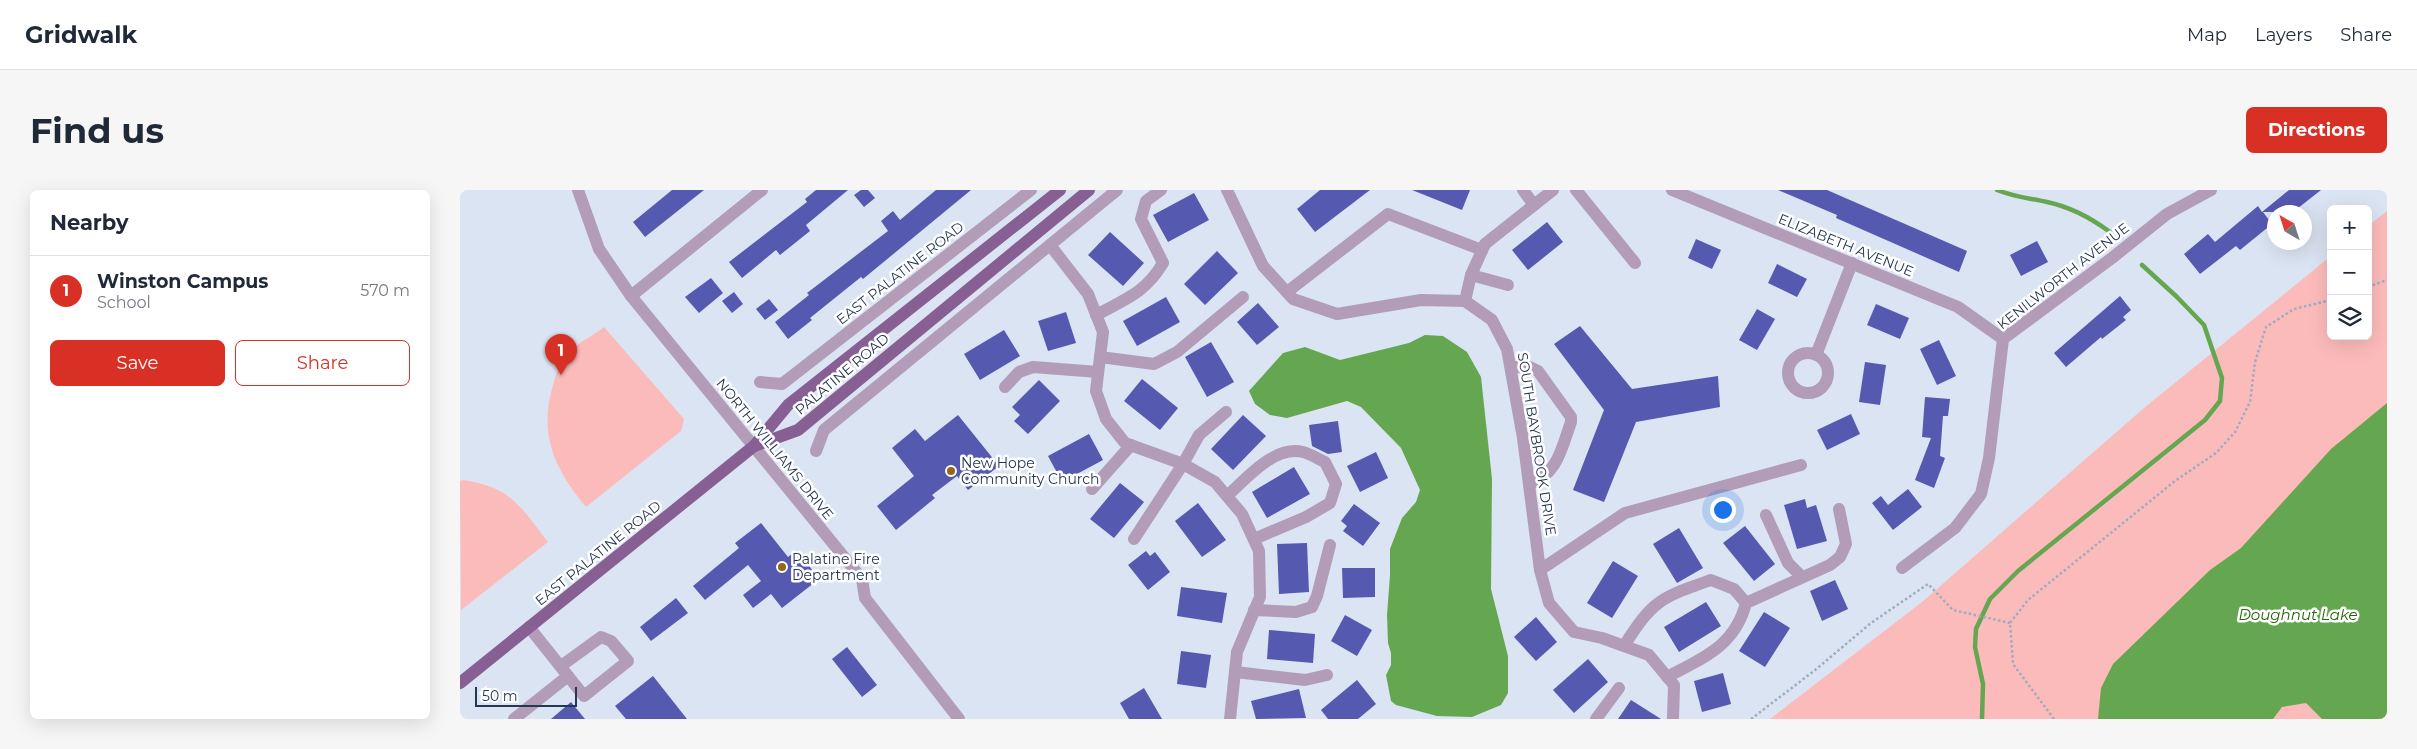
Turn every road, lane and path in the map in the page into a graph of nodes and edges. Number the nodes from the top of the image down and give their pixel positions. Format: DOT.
graph roads {
  1 [pos="578,190"];
  2 [pos="762,190"];
  3 [pos="1031,190"];
  4 [pos="1060,190"];
  5 [pos="1089,190"];
  6 [pos="1117,190"];
  7 [pos="1161,190"];
  8 [pos="1227,190"];
  9 [pos="1523,190"];
  10 [pos="1553,190"];
  11 [pos="1576,190"];
  12 [pos="1672,190"];
  13 [pos="2209,190"];
  14 [pos="1534,205"];
  15 [pos="1050,245"];
  16 [pos="1482,250"];
  17 [pos="1635,263"];
  18 [pos="1852,263"];
  19 [pos="1471,275"];
  20 [pos="2387,280"];
  21 [pos="1508,285"];
  22 [pos="2372,286"];
  23 [pos="1287,292"];
  24 [pos="632,296"];
  25 [pos="1242,297"];
  26 [pos="1465,301"];
  27 [pos="2327,301"];
  28 [pos="1096,314"];
  29 [pos="2003,340"];
  30 [pos="1816,355"];
  31 [pos="1100,357"];
  32 [pos="1510,367"];
  33 [pos="1098,372"];
  34 [pos="760,382"];
  35 [pos="1005,387"];
  36 [pos="1226,412"];
  37 [pos="1131,445"];
  38 [pos="754,446"];
  39 [pos="816,451"];
  40 [pos="1183,464"];
  41 [pos="1801,464"];
  42 [pos="1529,485"];
  43 [pos="1092,489"];
  44 [pos="1227,496"];
  45 [pos="1839,509"];
  46 [pos="1766,515"];
  47 [pos="1134,539"];
  48 [pos="1254,539"];
  49 [pos="1330,544"];
  50 [pos="1902,568"];
  51 [pos="1540,570"];
  52 [pos="1802,578"];
  53 [pos="1746,603"];
  54 [pos="1254,610"];
  55 [pos="2010,623"];
  56 [pos="530,627"];
  57 [pos="1624,646"];
  58 [pos="564,671"];
  59 [pos="1235,672"];
  60 [pos="1327,675"];
  61 [pos="1667,677"];
  62 [pos="460,683"];
  63 [pos="1619,688"];
  64 [pos="514,719"];
  65 [pos="959,719"];
  66 [pos="1230,719"];
  67 [pos="1596,719"];
  68 [pos="1673,719"];
  69 [pos="1751,719"];
  70 [pos="2054,719"];
  1 -- 24 [label="street, NORTH WILLIAMS DRIVE"];
  2 -- 24 [label="street"];
  3 -- 34 [label="street, EAST PALATINE ROAD"];
  4 -- 38 [label="main road, PALATINE ROAD"];
  5 -- 38 [label="main road, PALATINE ROAD"];
  6 -- 15 [label="street"];
  7 -- 28 [label="street"];
  8 -- 23 [label="street"];
  9 -- 14 [label="street"];
  10 -- 14 [label="street"];
  11 -- 17 [label="street"];
  12 -- 18 [label="street, ELIZABETH AVENUE"];
  13 -- 29 [label="street, KENILWORTH AVENUE"];
  14 -- 16 [label="street"];
  15 -- 28 [label="street"];
  15 -- 39 [label="street"];
  16 -- 19 [label="street"];
  16 -- 23 [label="street"];
  18 -- 29 [label="street, ELIZABETH AVENUE"];
  18 -- 30 [label="street"];
  19 -- 21 [label="street"];
  19 -- 26 [label="street"];
  20 -- 22 [label="path"];
  23 -- 26 [label="street"];
  24 -- 38 [label="street, NORTH WILLIAMS DRIVE"];
  25 -- 31 [label="street"];
  26 -- 32 [label="street, SOUTH BAYBROOK DRIVE"];
  27 -- 55 [label="path"];
  28 -- 31 [label="street"];
  29 -- 50 [label="street, KENILWORTH AVENUE"];
  31 -- 33 [label="street"];
  32 -- 42 [label="street, SOUTH BAYBROOK DRIVE"];
  32 -- 42 [label="street"];
  33 -- 35 [label="street"];
  33 -- 37 [label="street"];
  36 -- 40 [label="street"];
  37 -- 40 [label="street"];
  37 -- 43 [label="street"];
  38 -- 56 [label="main road, EAST PALATINE ROAD"];
  38 -- 65 [label="street, NORTH WILLIAMS DRIVE"];
  40 -- 44 [label="street"];
  40 -- 47 [label="street"];
  41 -- 51 [label="street"];
  42 -- 51 [label="street, SOUTH BAYBROOK DRIVE"];
  44 -- 48 [label="street"];
  44 -- 48 [label="street"];
  45 -- 52 [label="street"];
  46 -- 52 [label="street"];
  48 -- 54 [label="street"];
  49 -- 54 [label="street"];
  51 -- 57 [label="street, SOUTH BAYBROOK DRIVE"];
  52 -- 53 [label="street"];
  53 -- 57 [label="street"];
  53 -- 61 [label="street"];
  54 -- 59 [label="street"];
  55 -- 69 [label="path"];
  55 -- 70 [label="path"];
  56 -- 58 [label="street"];
  56 -- 62 [label="main road, EAST PALATINE ROAD"];
  57 -- 61 [label="street, SOUTH BAYBROOK DRIVE"];
  58 -- 58 [label="street"];
  58 -- 64 [label="street"];
  59 -- 60 [label="street"];
  59 -- 66 [label="street"];
  61 -- 68 [label="street, SOUTH BAYBROOK DRIVE"];
  63 -- 67 [label="street"];
}
